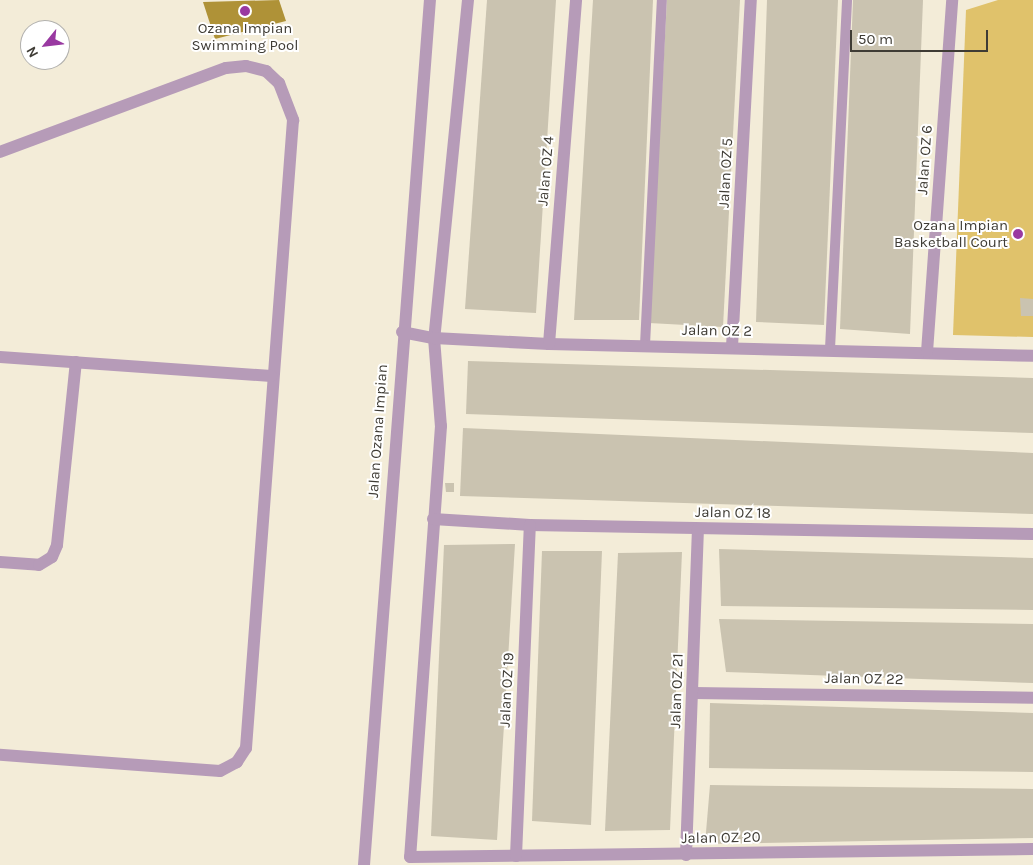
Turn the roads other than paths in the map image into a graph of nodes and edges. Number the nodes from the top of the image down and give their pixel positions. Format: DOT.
graph roads {
  1 [pos="430,0"];
  2 [pos="468,0"];
  3 [pos="576,0"];
  4 [pos="662,0"];
  5 [pos="751,0"];
  6 [pos="847,0"];
  7 [pos="952,0"];
  8 [pos="0,152"];
  9 [pos="402,332"];
  10 [pos="434,338"];
  11 [pos="549,344"];
  12 [pos="645,345"];
  13 [pos="732,348"];
  14 [pos="830,349"];
  15 [pos="927,352"];
  16 [pos="1033,356"];
  17 [pos="0,357"];
  18 [pos="76,362"];
  19 [pos="271,376"];
  20 [pos="433,519"];
  21 [pos="530,525"];
  22 [pos="698,529"];
  23 [pos="1033,534"];
  24 [pos="0,562"];
  25 [pos="694,693"];
  26 [pos="1033,698"];
  27 [pos="0,755"];
  28 [pos="1033,849"];
  29 [pos="686,854"];
  30 [pos="516,856"];
  31 [pos="364,865"];
  1 -- 9 [label="street, Jalan Ozana Impian"];
  2 -- 10 [label="street"];
  3 -- 11 [label="street, Jalan OZ 4"];
  4 -- 12 [label="lane"];
  5 -- 13 [label="street, Jalan OZ 5"];
  6 -- 14 [label="lane"];
  7 -- 15 [label="street, Jalan OZ 6"];
  8 -- 19 [label="street"];
  9 -- 10 [label="street, Jalan OZ 2"];
  9 -- 31 [label="street, Jalan Ozana Impian"];
  10 -- 11 [label="street, Jalan OZ 2"];
  10 -- 20 [label="street"];
  11 -- 12 [label="street, Jalan OZ 2"];
  12 -- 13 [label="street, Jalan OZ 2"];
  13 -- 14 [label="street, Jalan OZ 2"];
  14 -- 15 [label="street, Jalan OZ 2"];
  15 -- 16 [label="street, Jalan OZ 2"];
  17 -- 18 [label="street"];
  18 -- 19 [label="street"];
  18 -- 24 [label="street"];
  19 -- 27 [label="street"];
  20 -- 21 [label="street, Jalan OZ 18"];
  20 -- 30 [label="street, Jalan OZ 20"];
  21 -- 22 [label="street, Jalan OZ 18"];
  21 -- 30 [label="street, Jalan OZ 19"];
  22 -- 23 [label="street, Jalan OZ 18"];
  22 -- 25 [label="street, Jalan OZ 21"];
  25 -- 26 [label="street, Jalan OZ 22"];
  25 -- 29 [label="street, Jalan OZ 21"];
  28 -- 29 [label="street, Jalan OZ 20"];
  29 -- 30 [label="street, Jalan OZ 20"];
}
